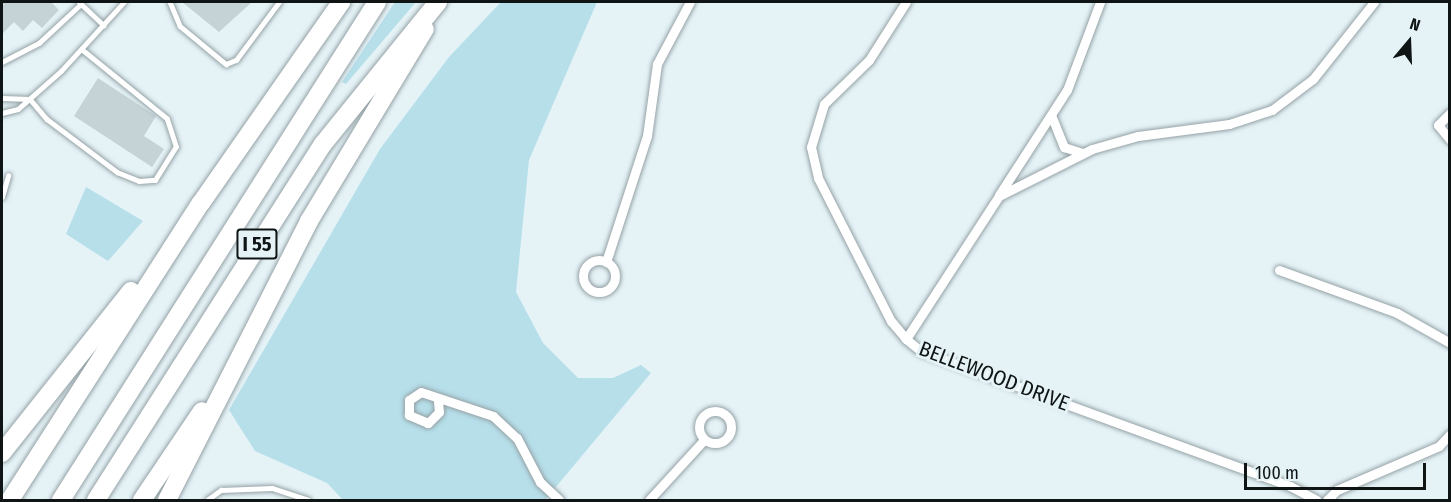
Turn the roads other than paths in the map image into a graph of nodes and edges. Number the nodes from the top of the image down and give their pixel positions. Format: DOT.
graph roads {
  1 [pos="124,2"];
  2 [pos="170,2"];
  3 [pos="279,2"];
  4 [pos="341,2"];
  5 [pos="377,2"];
  6 [pos="440,2"];
  7 [pos="690,2"];
  8 [pos="906,2"];
  9 [pos="1100,2"];
  10 [pos="1374,2"];
  11 [pos="80,3"];
  12 [pos="104,25"];
  13 [pos="82,50"];
  14 [pos="2,62"];
  15 [pos="2,98"];
  16 [pos="30,99"];
  17 [pos="2,113"];
  18 [pos="1449,113"];
  19 [pos="1051,115"];
  20 [pos="1449,140"];
  21 [pos="1083,153"];
  22 [pos="8,176"];
  23 [pos="999,196"];
  24 [pos="2,197"];
  25 [pos="201,203"];
  26 [pos="606,262"];
  27 [pos="1279,270"];
  28 [pos="906,339"];
  29 [pos="1449,343"];
  30 [pos="225,380"];
  31 [pos="438,401"];
  32 [pos="1449,434"];
  33 [pos="704,440"];
  34 [pos="2,453"];
  35 [pos="10,501"];
  36 [pos="61,501"];
  37 [pos="96,501"];
  38 [pos="142,501"];
  39 [pos="167,501"];
  40 [pos="207,501"];
  41 [pos="308,501"];
  42 [pos="558,501"];
  43 [pos="649,501"];
  44 [pos="1316,501"];
  45 [pos="1327,501"];
  1 -- 12 [label="lane"];
  2 -- 3 [label="lane"];
  4 -- 25 [label="highway"];
  5 -- 36 [label="highway, I 55"];
  6 -- 30 [label="highway"];
  6 -- 37 [label="highway, I 55"];
  7 -- 26 [label="street"];
  8 -- 28 [label="street, BELLEWOOD DRIVE"];
  9 -- 19 [label="street"];
  10 -- 21 [label="street"];
  11 -- 12 [label="lane"];
  11 -- 14 [label="lane"];
  12 -- 13 [label="lane"];
  13 -- 16 [label="lane"];
  13 -- 16 [label="lane"];
  15 -- 16 [label="lane"];
  16 -- 17 [label="lane"];
  18 -- 20 [label="street"];
  19 -- 21 [label="street"];
  19 -- 23 [label="street"];
  21 -- 23 [label="street"];
  22 -- 24 [label="lane"];
  23 -- 28 [label="street"];
  25 -- 34 [label="highway"];
  25 -- 35 [label="highway"];
  27 -- 29 [label="street"];
  28 -- 44 [label="street, BELLEWOOD DRIVE"];
  30 -- 38 [label="highway"];
  30 -- 39 [label="highway"];
  31 -- 42 [label="street"];
  32 -- 45 [label="street"];
  33 -- 43 [label="street"];
  40 -- 41 [label="lane"];
}
